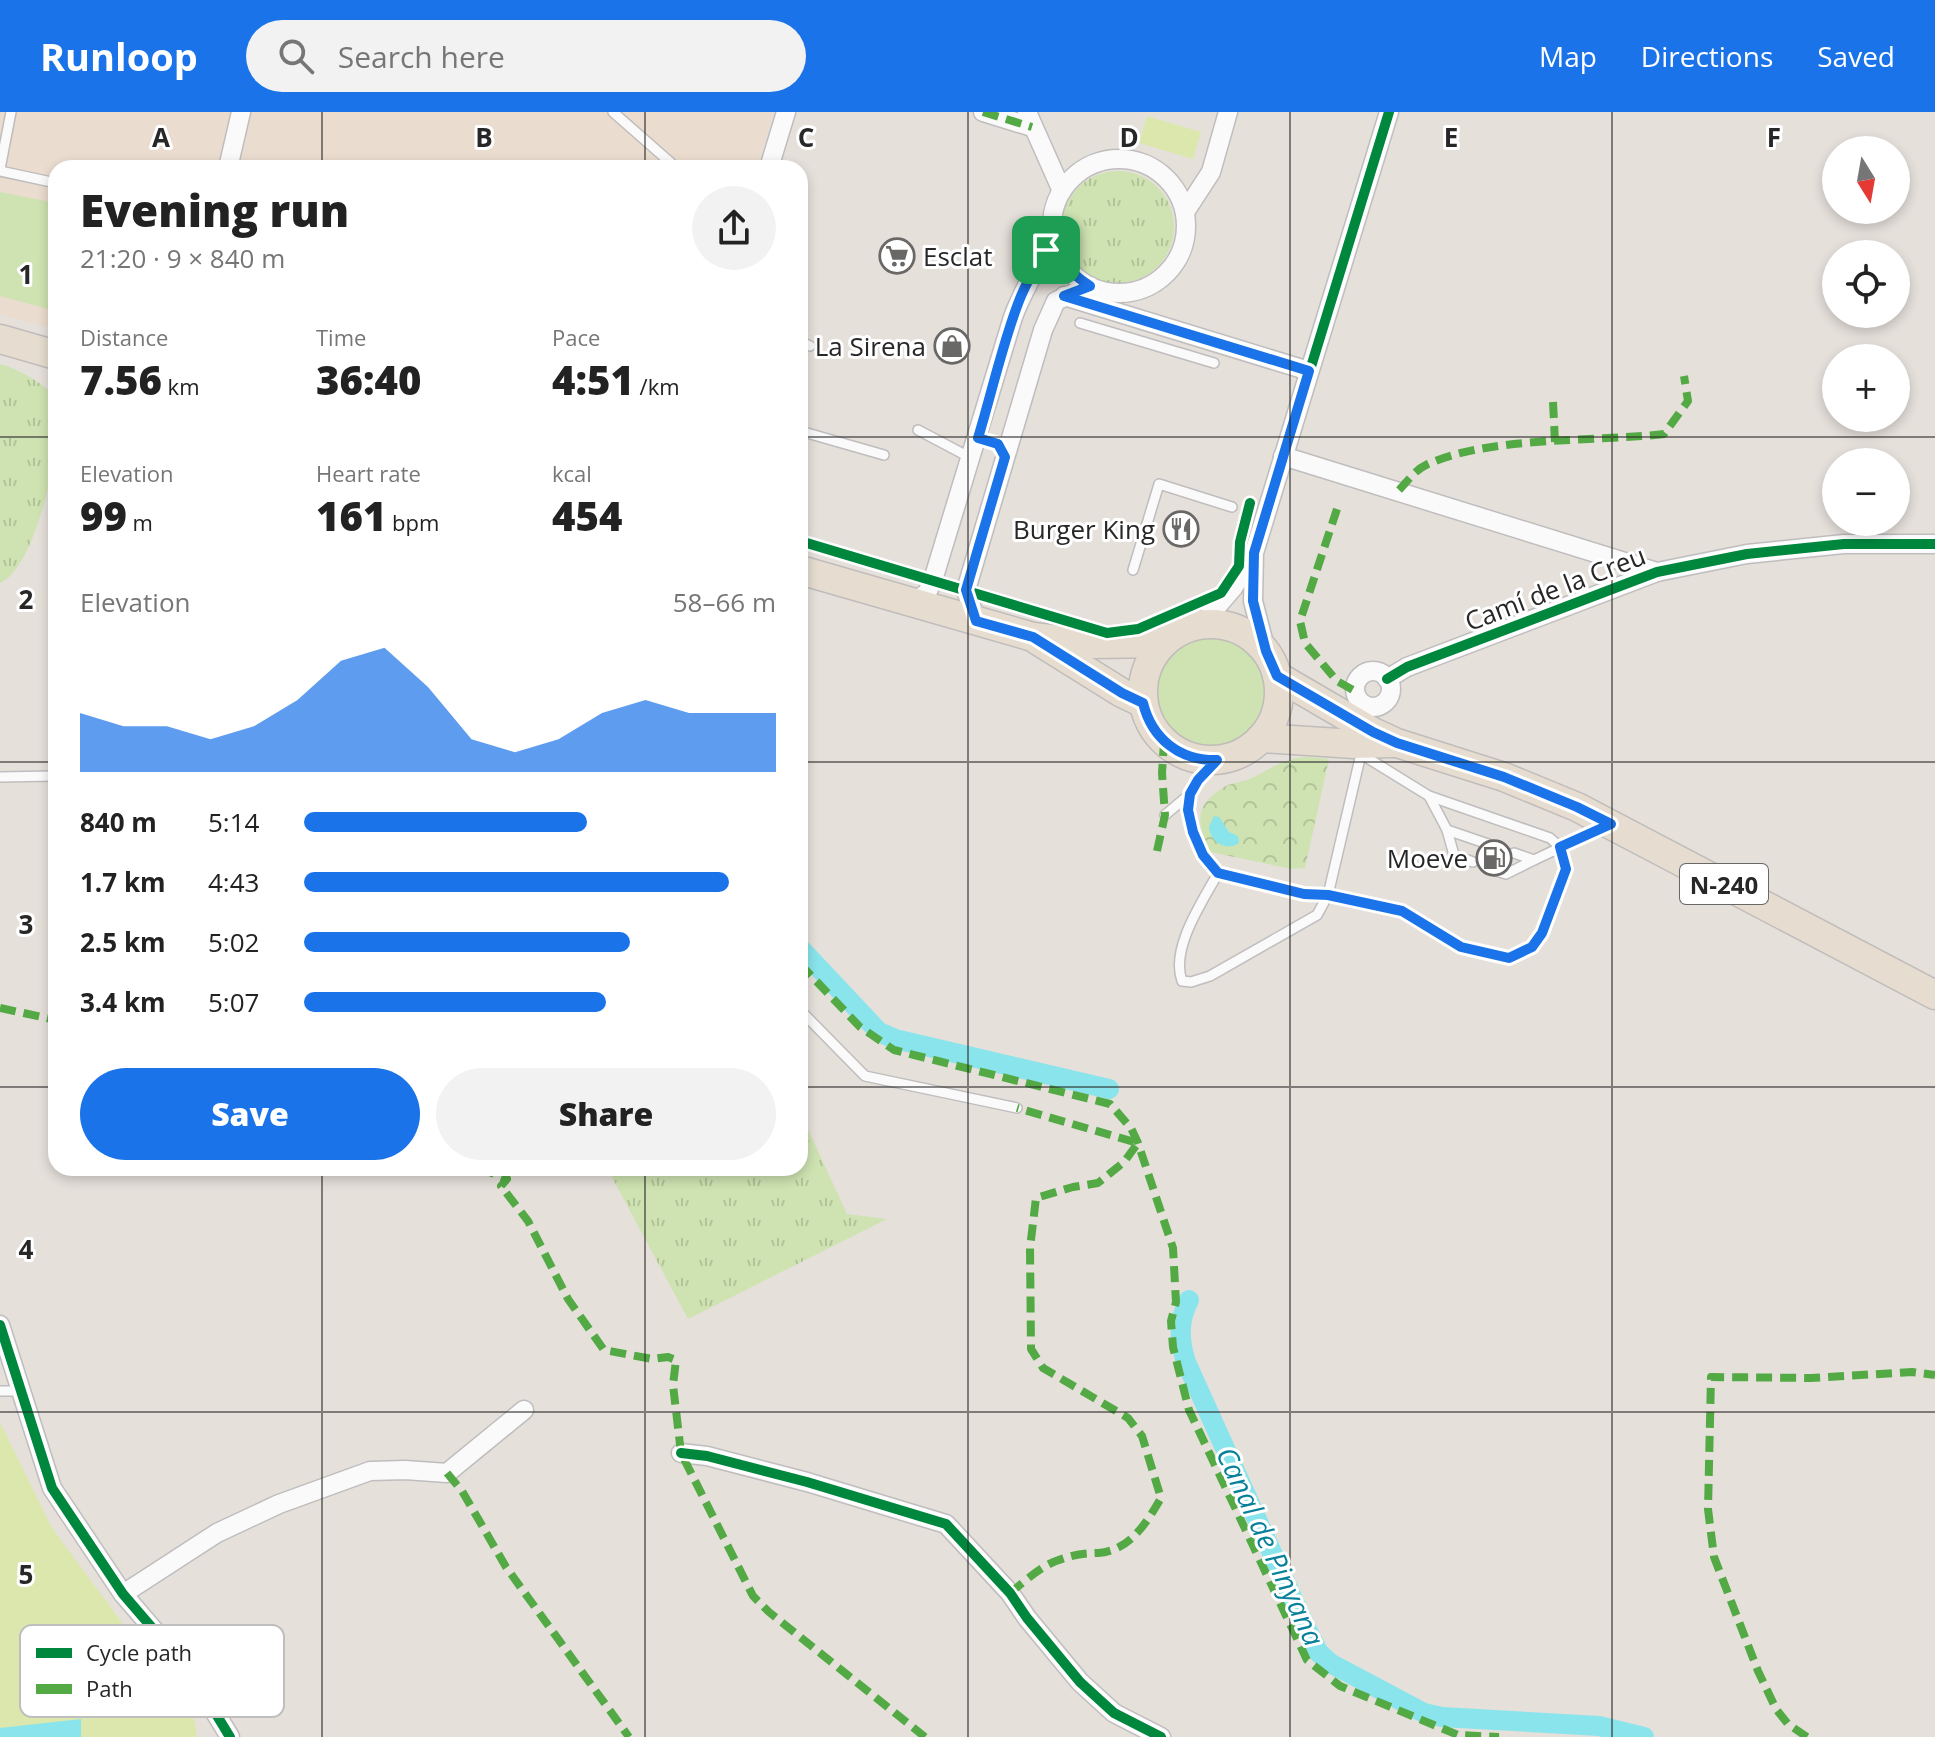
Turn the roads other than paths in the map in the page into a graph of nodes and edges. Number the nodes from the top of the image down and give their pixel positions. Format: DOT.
graph roads {
  1 [pos="11,112"];
  2 [pos="241,112"];
  3 [pos="613,112"];
  4 [pos="786,112"];
  5 [pos="983,112"];
  6 [pos="1228,112"];
  7 [pos="1389,112"];
  8 [pos="1029,120"];
  9 [pos="230,160"];
  10 [pos="668,160"];
  11 [pos="771,160"];
  12 [pos="0,170"];
  13 [pos="48,181"];
  14 [pos="1062,191"];
  15 [pos="1185,212"];
  16 [pos="1052,228"];
  17 [pos="1090,286"];
  18 [pos="1064,296"];
  19 [pos="1080,323"];
  20 [pos="0,339"];
  21 [pos="48,353"];
  22 [pos="1214,363"];
  23 [pos="1309,371"];
  24 [pos="918,430"];
  25 [pos="980,431"];
  26 [pos="808,433"];
  27 [pos="1011,435"];
  28 [pos="884,455"];
  29 [pos="1283,456"];
  30 [pos="1005,457"];
  31 [pos="972,458"];
  32 [pos="1232,507"];
  33 [pos="1935,544"];
  34 [pos="1254,553"];
  35 [pos="1604,555"];
  36 [pos="1133,570"];
  37 [pos="808,572"];
  38 [pos="1657,572"];
  39 [pos="1607,591"];
  40 [pos="913,602"];
  41 [pos="976,621"];
  42 [pos="1201,625"];
  43 [pos="1033,637"];
  44 [pos="1163,643"];
  45 [pos="1271,664"];
  46 [pos="1387,679"];
  47 [pos="1143,703"];
  48 [pos="1261,738"];
  49 [pos="1397,743"];
  50 [pos="1358,749"];
  51 [pos="1217,760"];
  52 [pos="48,776"];
  53 [pos="0,777"];
  54 [pos="1190,794"];
  55 [pos="1429,796"];
  56 [pos="1165,815"];
  57 [pos="1611,824"];
  58 [pos="1447,830"];
  59 [pos="1491,845"];
  60 [pos="1560,847"];
  61 [pos="1514,853"];
  62 [pos="1534,860"];
  63 [pos="1473,862"];
  64 [pos="1496,871"];
  65 [pos="1218,873"];
  66 [pos="1328,895"];
  67 [pos="1935,995"];
  68 [pos="808,1018"];
  69 [pos="1017,1108"];
  70 [pos="0,1325"];
  71 [pos="0,1391"];
  72 [pos="20,1391"];
  73 [pos="524,1410"];
  74 [pos="681,1453"];
  75 [pos="123,1594"];
  76 [pos="150,1625"];
  77 [pos="218,1717"];
  78 [pos="230,1737"];
  79 [pos="1161,1737"];
  1 -- 12 [label="lane"];
  2 -- 9 [label="street"];
  3 -- 10 [label="lane"];
  4 -- 11 [label="street"];
  5 -- 8 [label="street"];
  6 -- 15 [label="street"];
  7 -- 23 [label="street"];
  8 -- 14 [label="street"];
  12 -- 13 [label="lane"];
  14 -- 15 [label="street"];
  14 -- 16 [label="street"];
  15 -- 17 [label="street"];
  16 -- 17 [label="street"];
  16 -- 25 [label="street"];
  17 -- 18 [label="street"];
  18 -- 23 [label="street"];
  18 -- 27 [label="street"];
  19 -- 22 [label="lane"];
  20 -- 21 [label="main road"];
  23 -- 29 [label="street"];
  24 -- 31 [label="lane"];
  25 -- 27 [label="street"];
  25 -- 30 [label="street"];
  25 -- 31 [label="street"];
  26 -- 28 [label="lane"];
  27 -- 30 [label="street"];
  29 -- 34 [label="street"];
  29 -- 35 [label="street, Camí de la Creu"];
  30 -- 41 [label="street"];
  31 -- 40 [label="street"];
  32 -- 36 [label="lane"];
  33 -- 38 [label="street, Camí de la Creu"];
  34 -- 42 [label="street"];
  34 -- 45 [label="street"];
  35 -- 38 [label="street, Camí de la Creu"];
  35 -- 39 [label="street"];
  37 -- 40 [label="main road"];
  38 -- 39 [label="street, Camí de la Creu"];
  39 -- 46 [label="street, Camí de la Creu"];
  40 -- 41 [label="main road"];
  41 -- 43 [label="main road"];
  42 -- 44 [label="main road"];
  42 -- 45 [label="main road, N-240"];
  43 -- 44 [label="main road"];
  43 -- 47 [label="main road"];
  44 -- 47 [label="main road"];
  45 -- 48 [label="main road"];
  45 -- 49 [label="main road, N-240"];
  47 -- 51 [label="main road"];
  48 -- 50 [label="main road, N-240"];
  48 -- 51 [label="main road"];
  49 -- 50 [label="main road, N-240"];
  49 -- 57 [label="main road, N-240"];
  50 -- 55 [label="lane"];
  50 -- 66 [label="lane"];
  51 -- 54 [label="lane"];
  52 -- 53 [label="lane"];
  54 -- 56 [label="lane"];
  54 -- 65 [label="lane"];
  55 -- 58 [label="lane"];
  55 -- 60 [label="lane"];
  57 -- 60 [label="lane"];
  57 -- 67 [label="main road, N-240"];
  58 -- 59 [label="lane"];
  58 -- 63 [label="lane"];
  60 -- 62 [label="lane"];
  60 -- 66 [label="lane"];
  61 -- 62 [label="lane"];
  62 -- 64 [label="lane"];
  65 -- 66 [label="lane"];
  65 -- 66 [label="lane"];
  68 -- 69 [label="lane"];
  70 -- 72 [label="street"];
  71 -- 72 [label="lane"];
  72 -- 75 [label="street"];
  73 -- 75 [label="street"];
  74 -- 79 [label="street"];
  75 -- 76 [label="street"];
  77 -- 78 [label="street"];
}
